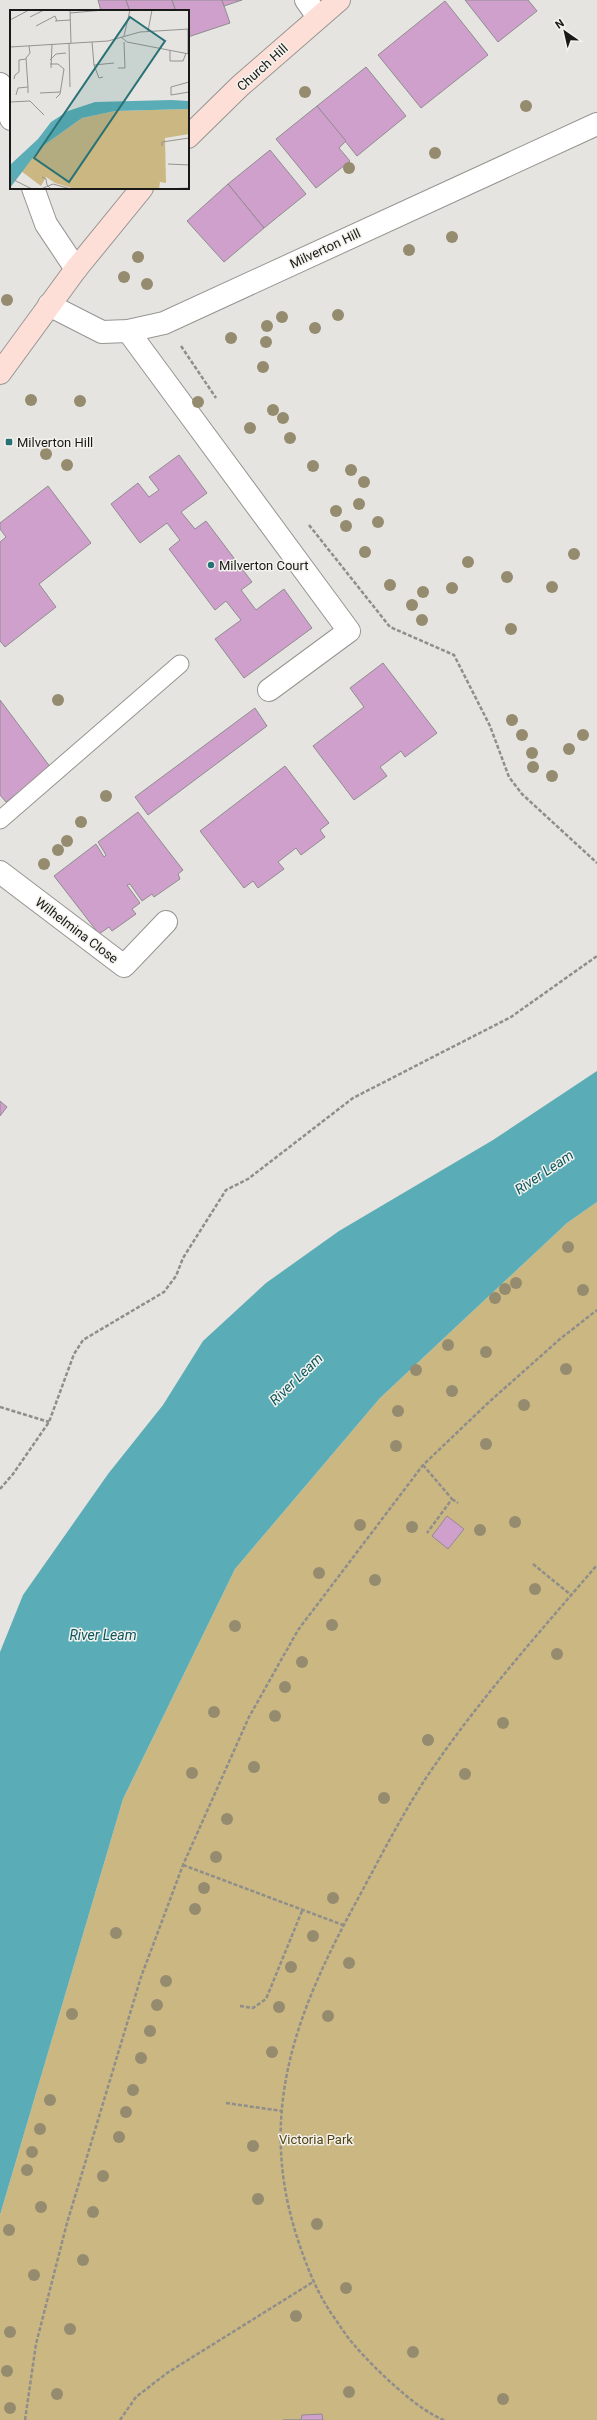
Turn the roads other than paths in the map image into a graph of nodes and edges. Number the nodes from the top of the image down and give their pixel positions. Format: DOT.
graph roads {
  1 [pos="339,0"];
  2 [pos="312,8"];
  3 [pos="0,84"];
  4 [pos="10,116"];
  5 [pos="597,124"];
  6 [pos="189,136"];
  7 [pos="33,189"];
  8 [pos="141,189"];
  9 [pos="76,269"];
  10 [pos="49,305"];
  11 [pos="128,331"];
  12 [pos="0,373"];
  13 [pos="180,664"];
  14 [pos="269,690"];
  15 [pos="0,820"];
  16 [pos="0,872"];
  17 [pos="166,922"];
  1 -- 2 [label="street, Church Hill"];
  2 -- 6 [label="street, Church Hill"];
  3 -- 4 [label="street"];
  5 -- 11 [label="street, Milverton Hill"];
  7 -- 9 [label="street"];
  8 -- 9 [label="street"];
  9 -- 10 [label="street"];
  10 -- 11 [label="street, Milverton Hill"];
  10 -- 12 [label="street"];
  11 -- 14 [label="street"];
  13 -- 15 [label="lane"];
  16 -- 17 [label="street, Wilhelmina Close"];
}
